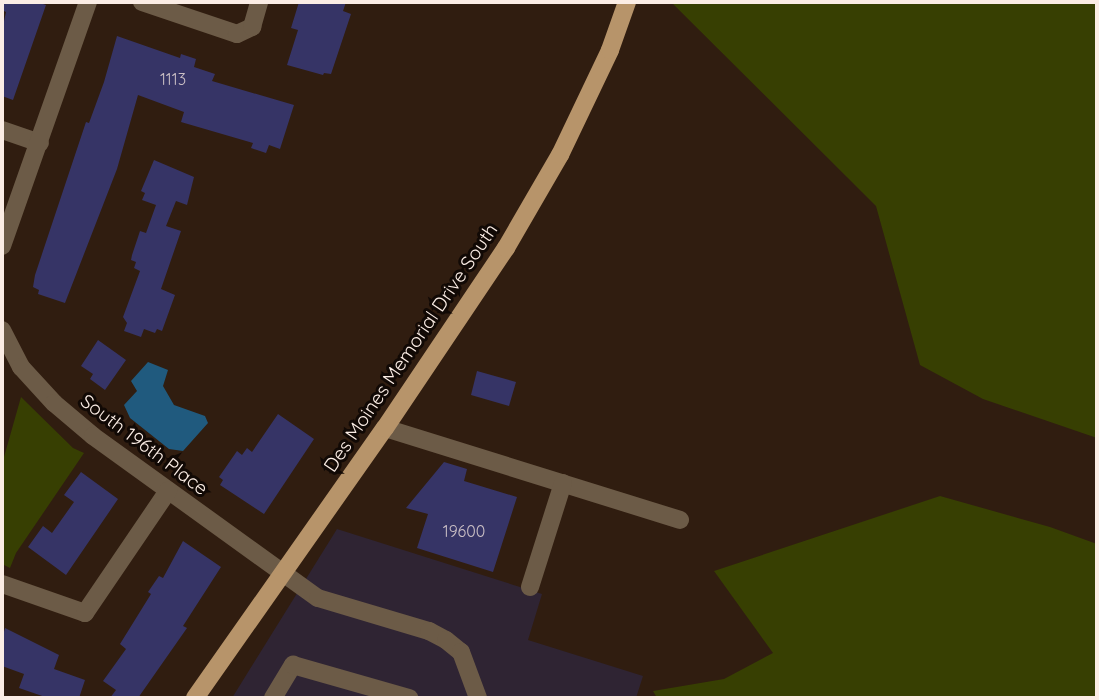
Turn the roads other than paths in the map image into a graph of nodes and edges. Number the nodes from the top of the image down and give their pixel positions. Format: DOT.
graph roads {
  1 [pos="88,2"];
  2 [pos="142,2"];
  3 [pos="259,2"];
  4 [pos="628,2"];
  5 [pos="2,130"];
  6 [pos="40,143"];
  7 [pos="2,246"];
  8 [pos="2,330"];
  9 [pos="385,428"];
  10 [pos="563,483"];
  11 [pos="167,491"];
  12 [pos="680,520"];
  13 [pos="282,574"];
  14 [pos="2,584"];
  15 [pos="530,587"];
  16 [pos="195,698"];
  17 [pos="273,698"];
  18 [pos="409,698"];
  19 [pos="478,698"];
  1 -- 6 [label="street"];
  2 -- 3 [label="street"];
  4 -- 9 [label="main road, Des Moines Memorial Drive South"];
  5 -- 6 [label="street"];
  6 -- 7 [label="street"];
  8 -- 11 [label="street, South 196th Place"];
  9 -- 10 [label="street"];
  9 -- 13 [label="main road, Des Moines Memorial Drive South"];
  10 -- 12 [label="street"];
  10 -- 15 [label="street"];
  11 -- 13 [label="street, South 196th Place"];
  11 -- 14 [label="street"];
  13 -- 16 [label="main road, Des Moines Memorial Drive South"];
  13 -- 19 [label="street, South 196th Place"];
  17 -- 18 [label="street"];
}
